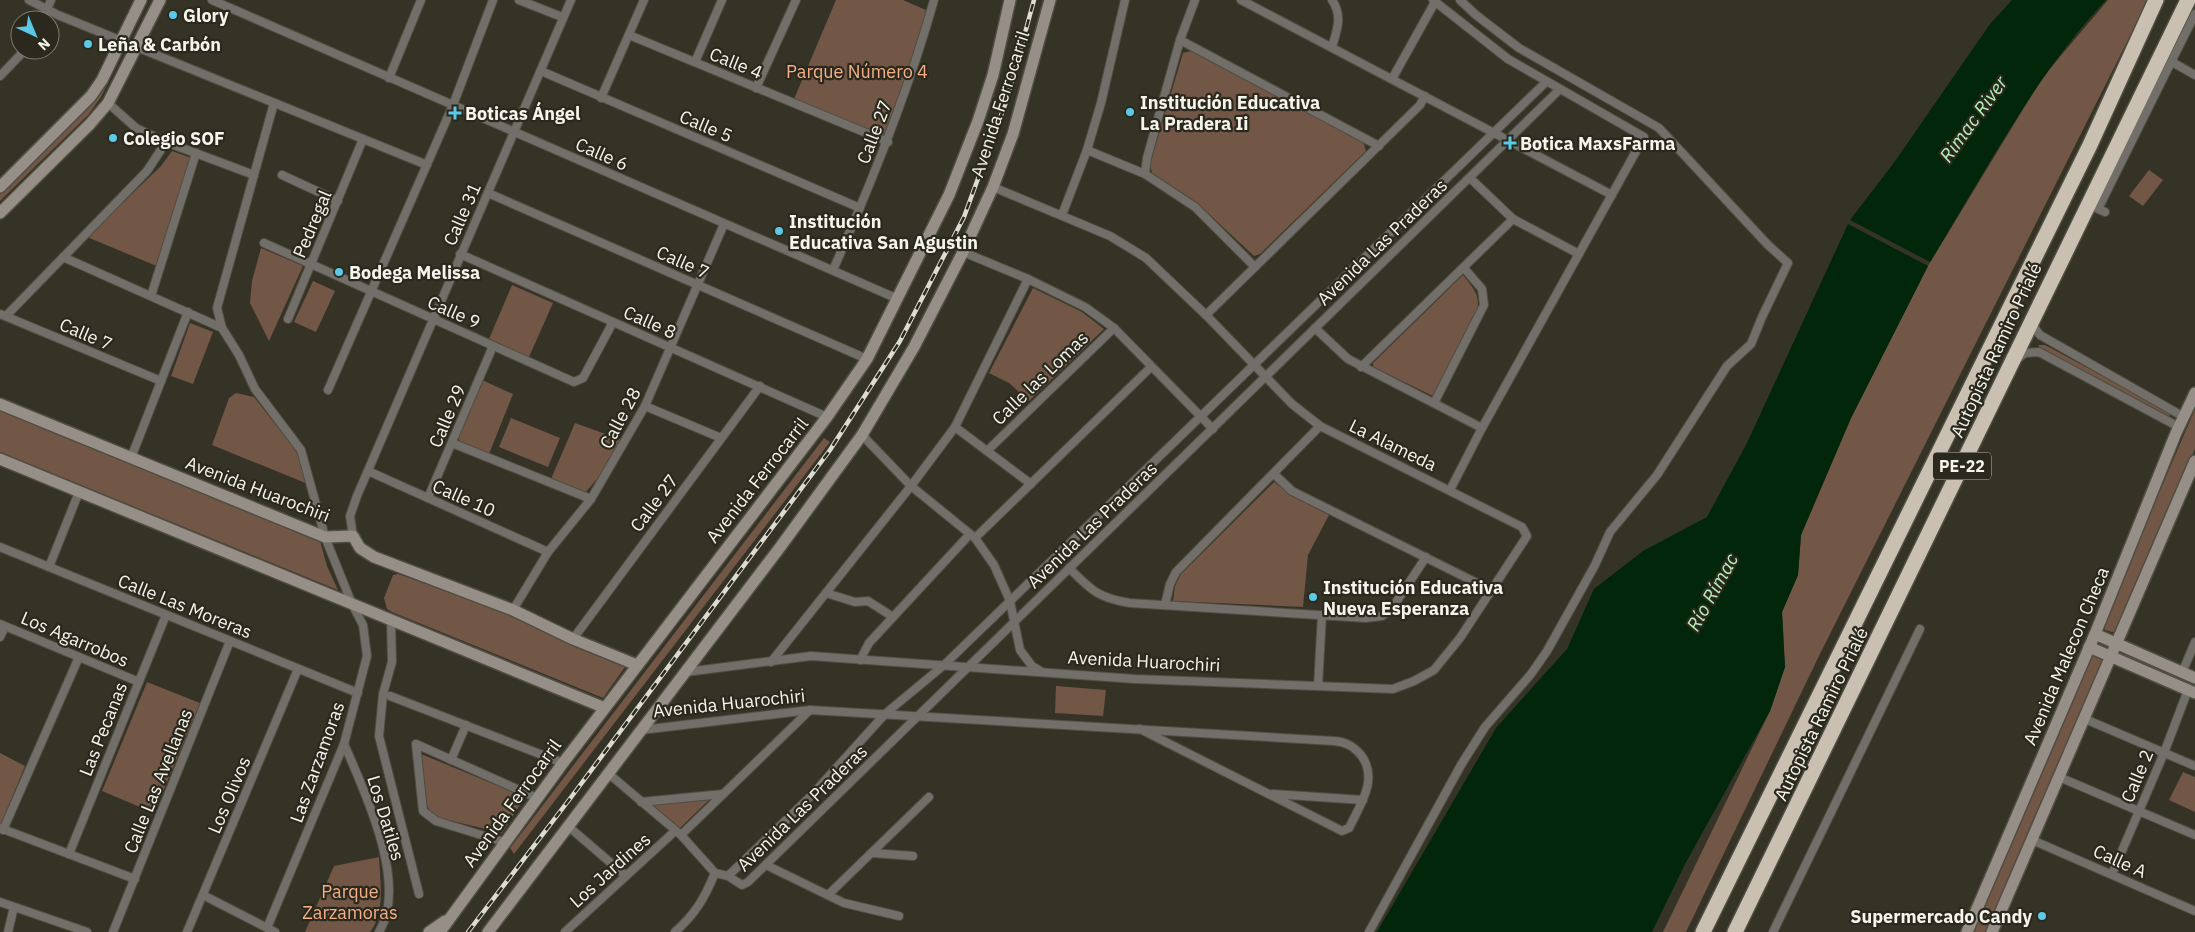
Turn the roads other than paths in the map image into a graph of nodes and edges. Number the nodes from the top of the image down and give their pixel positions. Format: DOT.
graph roads {
  1 [pos="29,0"];
  2 [pos="51,0"];
  3 [pos="141,0"];
  4 [pos="160,0"];
  5 [pos="212,0"];
  6 [pos="421,0"];
  7 [pos="493,0"];
  8 [pos="520,0"];
  9 [pos="571,0"];
  10 [pos="644,0"];
  11 [pos="722,0"];
  12 [pos="796,0"];
  13 [pos="934,0"];
  14 [pos="1010,0"];
  15 [pos="1050,0"];
  16 [pos="1125,0"];
  17 [pos="1195,0"];
  18 [pos="1241,0"];
  19 [pos="1332,0"];
  20 [pos="1460,0"];
  21 [pos="2156,0"];
  22 [pos="2188,0"];
  23 [pos="1434,1"];
  24 [pos="46,10"];
  25 [pos="2195,14"];
  26 [pos="60,16"];
  27 [pos="562,17"];
  28 [pos="2192,31"];
  29 [pos="629,35"];
  30 [pos="122,40"];
  31 [pos="1180,40"];
  32 [pos="1332,47"];
  33 [pos="136,48"];
  34 [pos="14,60"];
  35 [pos="695,62"];
  36 [pos="2172,62"];
  37 [pos="541,71"];
  38 [pos="1,73"];
  39 [pos="2195,75"];
  40 [pos="389,78"];
  41 [pos="1392,79"];
  42 [pos="1546,82"];
  43 [pos="756,88"];
  44 [pos="1559,90"];
  45 [pos="1425,96"];
  46 [pos="601,98"];
  47 [pos="108,103"];
  48 [pos="274,103"];
  49 [pos="453,105"];
  50 [pos="1495,132"];
  51 [pos="515,133"];
  52 [pos="363,139"];
  53 [pos="1509,140"];
  54 [pos="166,142"];
  55 [pos="888,142"];
  56 [pos="1379,146"];
  57 [pos="1087,150"];
  58 [pos="196,153"];
  59 [pos="426,165"];
  60 [pos="254,174"];
  61 [pos="1145,174"];
  62 [pos="282,175"];
  63 [pos="1470,178"];
  64 [pos="0,187"];
  65 [pos="993,187"];
  66 [pos="488,193"];
  67 [pos="1612,195"];
  68 [pos="338,201"];
  69 [pos="860,208"];
  70 [pos="2105,212"];
  71 [pos="0,213"];
  72 [pos="1062,215"];
  73 [pos="1514,219"];
  74 [pos="724,224"];
  75 [pos="264,242"];
  76 [pos="963,252"];
  77 [pos="460,254"];
  78 [pos="1579,254"];
  79 [pos="63,257"];
  80 [pos="311,265"];
  81 [pos="1255,268"];
  82 [pos="1464,268"];
  83 [pos="833,270"];
  84 [pos="1028,279"];
  85 [pos="698,285"];
  86 [pos="371,292"];
  87 [pos="151,296"];
  88 [pos="898,299"];
  89 [pos="188,312"];
  90 [pos="3,315"];
  91 [pos="1206,315"];
  92 [pos="2032,318"];
  93 [pos="288,319"];
  94 [pos="434,320"];
  95 [pos="613,322"];
  96 [pos="222,328"];
  97 [pos="1114,328"];
  98 [pos="1315,328"];
  99 [pos="493,346"];
  100 [pos="671,347"];
  101 [pos="867,359"];
  102 [pos="1255,365"];
  103 [pos="1151,367"];
  104 [pos="1362,367"];
  105 [pos="2009,367"];
  106 [pos="1266,377"];
  107 [pos="161,381"];
  108 [pos="760,386"];
  109 [pos="328,390"];
  110 [pos="2195,393"];
  111 [pos="1434,403"];
  112 [pos="0,404"];
  113 [pos="645,406"];
  114 [pos="827,417"];
  115 [pos="1201,417"];
  116 [pos="2181,422"];
  117 [pos="1320,426"];
  118 [pos="955,427"];
  119 [pos="1482,428"];
  120 [pos="1213,429"];
  121 [pos="862,435"];
  122 [pos="721,438"];
  123 [pos="452,444"];
  124 [pos="987,451"];
  125 [pos="132,458"];
  126 [pos="0,460"];
  127 [pos="2195,461"];
  128 [pos="368,471"];
  129 [pos="1274,474"];
  130 [pos="1031,484"];
  131 [pos="911,486"];
  132 [pos="1450,490"];
  133 [pos="79,492"];
  134 [pos="428,498"];
  135 [pos="592,500"];
  136 [pos="353,536"];
  137 [pos="973,536"];
  138 [pos="1527,536"];
  139 [pos="326,537"];
  140 [pos="0,547"];
  141 [pos="548,552"];
  142 [pos="1426,557"];
  143 [pos="49,567"];
  144 [pos="1069,568"];
  145 [pos="1491,590"];
  146 [pos="826,593"];
  147 [pos="1010,601"];
  148 [pos="352,604"];
  149 [pos="1165,605"];
  150 [pos="513,610"];
  151 [pos="166,615"];
  152 [pos="1322,615"];
  153 [pos="893,617"];
  154 [pos="391,621"];
  155 [pos="1013,623"];
  156 [pos="3,626"];
  157 [pos="1920,629"];
  158 [pos="2095,634"];
  159 [pos="0,637"];
  160 [pos="572,639"];
  161 [pos="230,641"];
  162 [pos="2195,642"];
  163 [pos="2116,644"];
  164 [pos="2089,647"];
  165 [pos="2111,656"];
  166 [pos="79,657"];
  167 [pos="860,660"];
  168 [pos="771,662"];
  169 [pos="944,665"];
  170 [pos="637,666"];
  171 [pos="969,666"];
  172 [pos="298,669"];
  173 [pos="686,672"];
  174 [pos="2182,672"];
  175 [pos="1044,674"];
  176 [pos="2195,678"];
  177 [pos="139,682"];
  178 [pos="1318,686"];
  179 [pos="2191,692"];
  180 [pos="358,693"];
  181 [pos="390,696"];
  182 [pos="605,708"];
  183 [pos="810,710"];
  184 [pos="885,714"];
  185 [pos="918,717"];
  186 [pos="2084,719"];
  187 [pos="466,725"];
  188 [pos="1140,729"];
  189 [pos="641,730"];
  190 [pos="344,744"];
  191 [pos="2164,753"];
  192 [pos="452,760"];
  193 [pos="563,763"];
  194 [pos="2195,766"];
  195 [pos="609,774"];
  196 [pos="2059,777"];
  197 [pos="1267,793"];
  198 [pos="723,794"];
  199 [pos="929,797"];
  200 [pos="537,798"];
  201 [pos="1363,800"];
  202 [pos="641,802"];
  203 [pos="2139,810"];
  204 [pos="569,827"];
  205 [pos="1,829"];
  206 [pos="678,833"];
  207 [pos="2195,834"];
  208 [pos="2032,840"];
  209 [pos="504,842"];
  210 [pos="872,853"];
  211 [pos="69,854"];
  212 [pos="913,856"];
  213 [pos="766,865"];
  214 [pos="715,874"];
  215 [pos="2112,874"];
  216 [pos="626,876"];
  217 [pos="728,876"];
  218 [pos="135,879"];
  219 [pos="419,894"];
  220 [pos="203,895"];
  221 [pos="828,895"];
  222 [pos="0,902"];
  223 [pos="14,906"];
  224 [pos="2195,910"];
  225 [pos="899,916"];
  226 [pos="451,917"];
  227 [pos="267,928"];
  228 [pos="8,932"];
  229 [pos="87,932"];
  230 [pos="113,932"];
  231 [pos="187,932"];
  232 [pos="276,932"];
  233 [pos="379,932"];
  234 [pos="429,932"];
  235 [pos="440,932"];
  236 [pos="488,932"];
  237 [pos="565,932"];
  238 [pos="675,932"];
  239 [pos="1369,932"];
  240 [pos="1703,932"];
  241 [pos="1735,932"];
  242 [pos="1773,932"];
  243 [pos="1967,932"];
  244 [pos="1992,932"];
  1 -- 24 [label="street"];
  2 -- 24 [label="street"];
  3 -- 30 [label="street"];
  4 -- 33 [label="street"];
  5 -- 40 [label="street, Calle 6"];
  6 -- 40 [label="street"];
  7 -- 49 [label="street"];
  8 -- 27 [label="street"];
  9 -- 27 [label="street, Calle 31"];
  10 -- 29 [label="street"];
  11 -- 35 [label="street"];
  12 -- 43 [label="street"];
  13 -- 55 [label="street, Calle 27"];
  14 -- 88 [label="street, Avenida Ferrocarril"];
  15 -- 65 [label="street, Avenida Ferrocarril"];
  16 -- 57 [label="street"];
  17 -- 31 [label="street"];
  18 -- 32 [label="street"];
  19 -- 32 [label="street"];
  20 -- 239 [label="street"];
  21 -- 240 [label="highway, Autopista Ramiro Prialé / PE-22"];
  22 -- 92 [label="highway, Autopista Ramiro Prialé / PE-22"];
  23 -- 41 [label="street"];
  23 -- 42 [label="street"];
  25 -- 28 [label="street"];
  26 -- 30 [label="street"];
  27 -- 37 [label="street, Calle 31"];
  28 -- 36 [label="street"];
  29 -- 35 [label="street, Calle 4"];
  29 -- 46 [label="street"];
  30 -- 33 [label="street"];
  30 -- 64 [label="street"];
  31 -- 56 [label="street"];
  31 -- 61 [label="street"];
  32 -- 41 [label="street"];
  33 -- 47 [label="street"];
  33 -- 48 [label="street"];
  34 -- 38 [label="street"];
  35 -- 43 [label="street, Calle 4"];
  36 -- 39 [label="street"];
  36 -- 70 [label="street"];
  37 -- 46 [label="street, Calle 5"];
  37 -- 51 [label="street, Calle 31"];
  40 -- 49 [label="street, Calle 6"];
  41 -- 45 [label="street"];
  42 -- 44 [label="street"];
  42 -- 50 [label="street, Avenida Las Praderas"];
  43 -- 55 [label="street, Calle 4"];
  44 -- 53 [label="street, Avenida Las Praderas"];
  44 -- 67 [label="street"];
  45 -- 50 [label="street"];
  45 -- 56 [label="street"];
  46 -- 69 [label="street, Calle 5"];
  47 -- 54 [label="street"];
  47 -- 71 [label="street"];
  48 -- 52 [label="street"];
  48 -- 60 [label="street"];
  49 -- 51 [label="street, Calle 6"];
  49 -- 59 [label="street"];
  50 -- 53 [label="street"];
  50 -- 102 [label="street, Avenida Las Praderas"];
  51 -- 66 [label="street, Calle 31"];
  51 -- 74 [label="street, Calle 6"];
  52 -- 59 [label="street"];
  52 -- 68 [label="street, Pedregal"];
  53 -- 63 [label="street, Avenida Las Praderas"];
  53 -- 67 [label="street"];
  54 -- 58 [label="street"];
  54 -- 79 [label="street"];
  55 -- 69 [label="street, Calle 27"];
  56 -- 81 [label="street"];
  57 -- 61 [label="street"];
  57 -- 72 [label="street"];
  58 -- 60 [label="street"];
  58 -- 87 [label="street"];
  59 -- 86 [label="street"];
  60 -- 96 [label="street"];
  61 -- 81 [label="street"];
  62 -- 68 [label="street"];
  63 -- 73 [label="street"];
  63 -- 98 [label="street, Avenida Las Praderas"];
  65 -- 72 [label="street, La Alameda"];
  65 -- 76 [label="street, Avenida Ferrocarril"];
  66 -- 77 [label="street, Calle 31"];
  66 -- 85 [label="street, Calle 7"];
  67 -- 78 [label="street"];
  68 -- 80 [label="street, Pedregal"];
  69 -- 83 [label="street, Calle 27"];
  72 -- 91 [label="street, La Alameda"];
  73 -- 78 [label="street"];
  73 -- 82 [label="street"];
  74 -- 83 [label="street, Calle 6"];
  74 -- 85 [label="street, Calle 28"];
  75 -- 80 [label="street, Calle 9"];
  76 -- 84 [label="street"];
  76 -- 121 [label="street, Avenida Ferrocarril"];
  77 -- 94 [label="street, Calle 31"];
  77 -- 95 [label="street, Calle 8"];
  78 -- 119 [label="street"];
  79 -- 87 [label="street"];
  79 -- 90 [label="street"];
  80 -- 86 [label="street, Calle 9"];
  80 -- 93 [label="street, Pedregal"];
  81 -- 91 [label="street"];
  82 -- 104 [label="street"];
  82 -- 111 [label="street"];
  83 -- 88 [label="street, Calle 6"];
  84 -- 97 [label="street"];
  84 -- 118 [label="street"];
  85 -- 100 [label="street, Calle 28"];
  85 -- 101 [label="street, Calle 7"];
  86 -- 94 [label="street, Calle 9"];
  86 -- 109 [label="street"];
  87 -- 89 [label="street"];
  88 -- 101 [label="street, Avenida Ferrocarril"];
  89 -- 96 [label="street"];
  89 -- 107 [label="street"];
  90 -- 107 [label="street, Calle 7"];
  91 -- 102 [label="street, La Alameda"];
  92 -- 105 [label="highway, Autopista Ramiro Prialé / PE-22"];
  92 -- 116 [label="street"];
  94 -- 99 [label="street, Calle 9"];
  94 -- 128 [label="street, Calle 31"];
  95 -- 99 [label="street, Calle 9"];
  95 -- 100 [label="street, Calle 8"];
  96 -- 139 [label="street, Las Zarzamoras"];
  97 -- 103 [label="street"];
  97 -- 124 [label="street, Calle las Lomas"];
  98 -- 104 [label="street"];
  98 -- 106 [label="street, Avenida Las Praderas"];
  99 -- 123 [label="street, Calle 29"];
  100 -- 108 [label="street, Calle 8"];
  100 -- 113 [label="street, Calle 28"];
  101 -- 114 [label="street, Avenida Ferrocarril"];
  102 -- 106 [label="street, La Alameda"];
  102 -- 115 [label="street, Avenida Las Praderas"];
  103 -- 115 [label="street"];
  103 -- 130 [label="street"];
  104 -- 111 [label="street"];
  105 -- 116 [label="street"];
  105 -- 241 [label="highway, Autopista Ramiro Prialé / PE-22"];
  106 -- 117 [label="street, La Alameda"];
  106 -- 120 [label="street, Avenida Las Praderas"];
  107 -- 125 [label="street"];
  108 -- 114 [label="street, Calle 8"];
  108 -- 122 [label="street, Calle 27"];
  110 -- 116 [label="street, Avenida Malecon Checa"];
  111 -- 119 [label="street"];
  112 -- 125 [label="street, Avenida Huarochiri"];
  113 -- 122 [label="street"];
  113 -- 135 [label="street, Calle 28"];
  114 -- 170 [label="street, Avenida Ferrocarril"];
  115 -- 120 [label="street"];
  115 -- 147 [label="street, Avenida Las Praderas"];
  116 -- 158 [label="street, Avenida Malecon Checa"];
  117 -- 129 [label="street"];
  117 -- 132 [label="street, La Alameda"];
  118 -- 124 [label="street"];
  118 -- 131 [label="street"];
  119 -- 132 [label="street"];
  120 -- 144 [label="street, Avenida Las Praderas"];
  121 -- 131 [label="street"];
  121 -- 173 [label="street, Avenida Ferrocarril"];
  122 -- 160 [label="street, Calle 27"];
  123 -- 134 [label="street, Calle 29"];
  123 -- 135 [label="street"];
  124 -- 130 [label="street"];
  125 -- 139 [label="street, Avenida Huarochiri"];
  126 -- 133 [label="street"];
  127 -- 163 [label="street"];
  128 -- 134 [label="street, Calle 10"];
  128 -- 136 [label="street, Calle 31"];
  129 -- 142 [label="street"];
  129 -- 149 [label="street"];
  130 -- 137 [label="street"];
  131 -- 137 [label="street"];
  131 -- 146 [label="street"];
  132 -- 138 [label="street, La Alameda"];
  133 -- 143 [label="street"];
  133 -- 148 [label="street"];
  134 -- 141 [label="street, Calle 10"];
  135 -- 141 [label="street, Calle 28"];
  136 -- 139 [label="street, Avenida Huarochiri"];
  136 -- 150 [label="street"];
  137 -- 147 [label="street"];
  137 -- 153 [label="street"];
  138 -- 145 [label="street, Avenida Huarochiri"];
  139 -- 148 [label="street, Las Zarzamoras"];
  140 -- 143 [label="street, Calle Las Moreras"];
  141 -- 150 [label="street, Calle 28"];
  142 -- 145 [label="street"];
  142 -- 152 [label="street"];
  143 -- 151 [label="street, Calle Las Moreras"];
  144 -- 149 [label="street"];
  144 -- 155 [label="street, Avenida Las Praderas"];
  145 -- 178 [label="street, Avenida Huarochiri"];
  146 -- 153 [label="street"];
  146 -- 168 [label="street"];
  147 -- 155 [label="street"];
  147 -- 169 [label="street, Avenida Las Praderas"];
  148 -- 154 [label="street"];
  148 -- 180 [label="street, Las Zarzamoras"];
  149 -- 152 [label="street"];
  150 -- 160 [label="street"];
  151 -- 161 [label="street, Calle Las Moreras"];
  151 -- 177 [label="street, Las Pecanas"];
  152 -- 178 [label="street"];
  153 -- 167 [label="street"];
  154 -- 182 [label="street"];
  154 -- 219 [label="street"];
  155 -- 171 [label="street, Avenida Las Praderas"];
  155 -- 175 [label="street"];
  156 -- 159 [label="street"];
  156 -- 166 [label="street, Los Agarrobos"];
  157 -- 242 [label="street"];
  158 -- 163 [label="street"];
  158 -- 164 [label="street, Avenida Malecon Checa"];
  160 -- 170 [label="street"];
  161 -- 172 [label="street, Calle Las Moreras"];
  161 -- 218 [label="street, Calle Las Avellanas"];
  162 -- 174 [label="street"];
  163 -- 165 [label="street"];
  163 -- 174 [label="street"];
  164 -- 165 [label="street"];
  164 -- 243 [label="street, Avenida Malecon Checa"];
  165 -- 179 [label="street"];
  165 -- 186 [label="street"];
  166 -- 177 [label="street, Los Agarrobos"];
  166 -- 205 [label="street"];
  167 -- 168 [label="street, Avenida Huarochiri"];
  167 -- 169 [label="street, Avenida Huarochiri"];
  168 -- 173 [label="street, Avenida Huarochiri"];
  169 -- 171 [label="street, Avenida Huarochiri"];
  169 -- 184 [label="street, Avenida Las Praderas"];
  170 -- 182 [label="street, Avenida Ferrocarril"];
  171 -- 175 [label="street, Avenida Huarochiri"];
  171 -- 185 [label="street, Avenida Las Praderas"];
  172 -- 180 [label="street, Calle Las Moreras"];
  172 -- 220 [label="street, Los Olivos"];
  173 -- 189 [label="street, Avenida Ferrocarril"];
  174 -- 176 [label="street"];
  175 -- 178 [label="street, Avenida Huarochiri"];
  177 -- 211 [label="street, Las Pecanas"];
  179 -- 191 [label="street, Calle 2"];
  180 -- 190 [label="street, Las Zarzamoras"];
  181 -- 187 [label="street"];
  182 -- 193 [label="street, Avenida Ferrocarril"];
  183 -- 184 [label="street, Avenida Huarochiri"];
  183 -- 189 [label="street, Avenida Huarochiri"];
  183 -- 198 [label="street, Los Jardines"];
  184 -- 185 [label="street, Avenida Huarochiri"];
  184 -- 217 [label="street, Avenida Las Praderas"];
  185 -- 188 [label="street, Avenida Huarochiri"];
  185 -- 213 [label="street, Avenida Las Praderas"];
  186 -- 191 [label="street"];
  186 -- 196 [label="street"];
  187 -- 192 [label="street"];
  187 -- 193 [label="street"];
  188 -- 197 [label="street"];
  188 -- 201 [label="street, Avenida Huarochiri"];
  189 -- 195 [label="street, Avenida Ferrocarril"];
  190 -- 227 [label="street, Las Zarzamoras"];
  190 -- 233 [label="street, Los Datiles"];
  191 -- 194 [label="street"];
  191 -- 203 [label="street, Calle 2"];
  192 -- 200 [label="street"];
  192 -- 209 [label="street"];
  193 -- 200 [label="street, Avenida Ferrocarril"];
  195 -- 202 [label="street"];
  195 -- 204 [label="street, Avenida Ferrocarril"];
  196 -- 203 [label="street"];
  196 -- 208 [label="street"];
  197 -- 201 [label="street"];
  197 -- 201 [label="street, Avenida Huarochiri"];
  198 -- 202 [label="street"];
  198 -- 206 [label="street, Los Jardines"];
  199 -- 210 [label="street"];
  200 -- 209 [label="street, Avenida Ferrocarril"];
  202 -- 206 [label="street"];
  203 -- 207 [label="street"];
  203 -- 215 [label="street, Calle 2"];
  204 -- 216 [label="street"];
  204 -- 236 [label="street, Avenida Ferrocarril"];
  205 -- 211 [label="street"];
  206 -- 214 [label="street"];
  206 -- 216 [label="street, Los Jardines"];
  208 -- 215 [label="street, Calle A"];
  208 -- 244 [label="street"];
  209 -- 226 [label="street, Avenida Ferrocarril"];
  210 -- 212 [label="street"];
  210 -- 221 [label="street"];
  211 -- 218 [label="street"];
  213 -- 217 [label="street, Avenida Las Praderas"];
  213 -- 221 [label="street"];
  214 -- 217 [label="street"];
  214 -- 238 [label="street, Avenida Las Praderas"];
  215 -- 224 [label="street, Calle A"];
  216 -- 237 [label="street, Los Jardines"];
  218 -- 230 [label="street, Calle Las Avellanas"];
  220 -- 227 [label="street"];
  220 -- 231 [label="street, Los Olivos"];
  221 -- 225 [label="street"];
  222 -- 223 [label="street"];
  223 -- 228 [label="street"];
  223 -- 229 [label="street"];
  226 -- 234 [label="street"];
  226 -- 235 [label="street, Avenida Ferrocarril"];
  227 -- 232 [label="street"];
}
